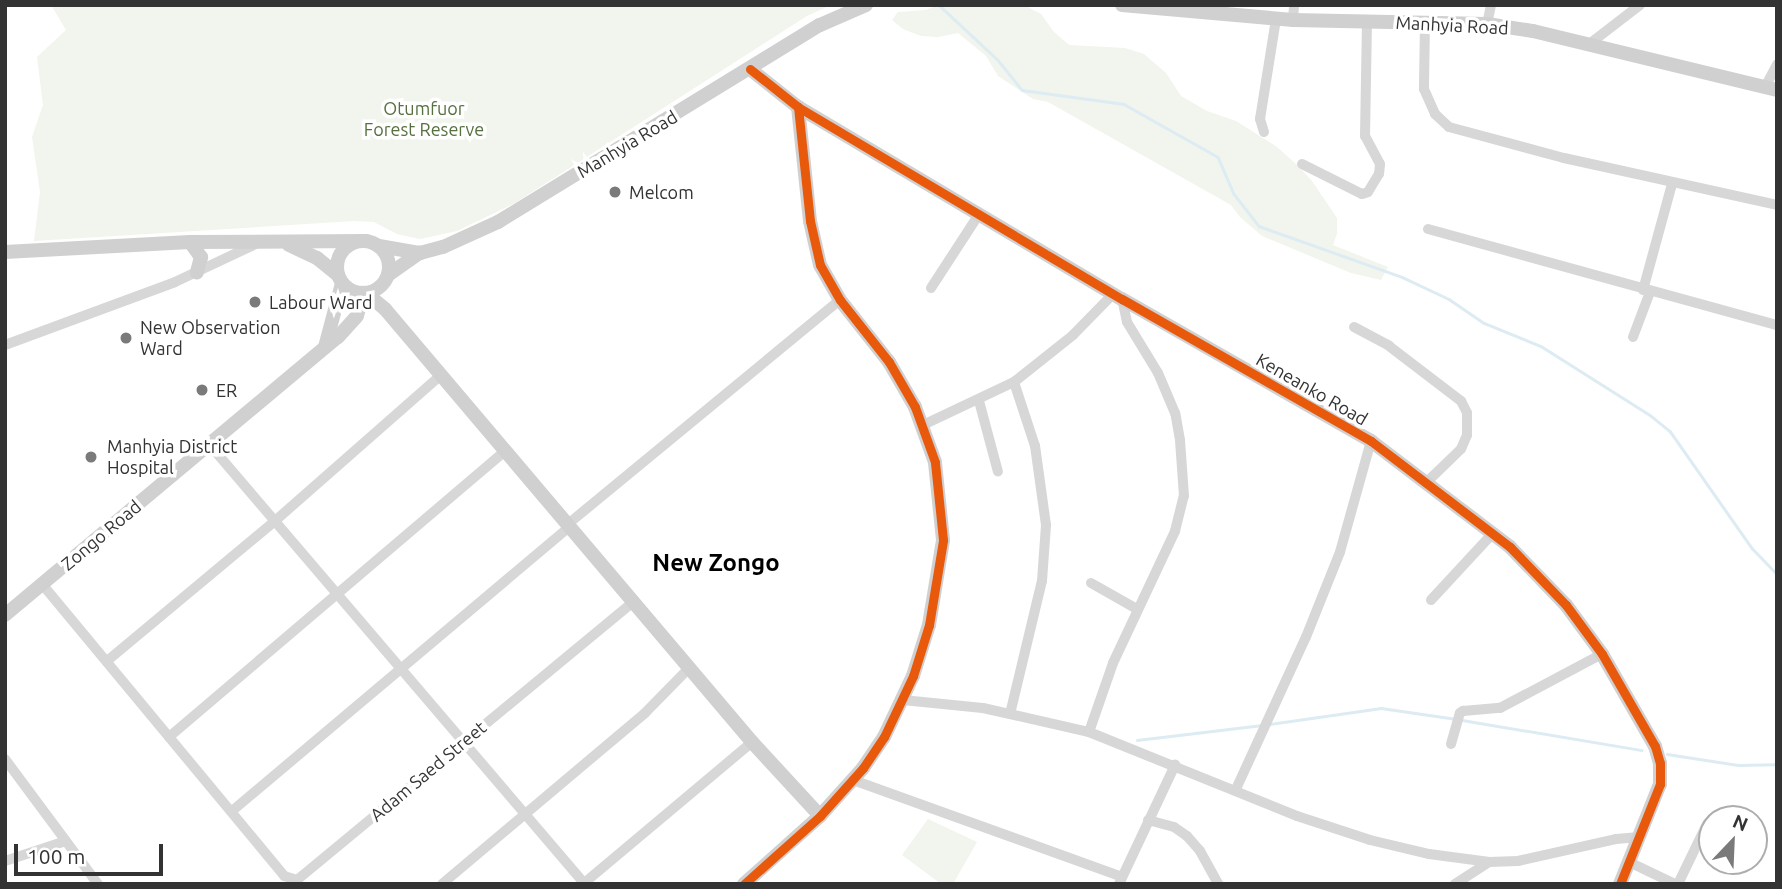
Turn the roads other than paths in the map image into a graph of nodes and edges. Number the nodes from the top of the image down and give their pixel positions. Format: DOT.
graph roads {
  1 [pos="866,5"];
  2 [pos="1122,5"];
  3 [pos="1492,5"];
  4 [pos="1640,5"];
  5 [pos="1138,7"];
  6 [pos="1294,13"];
  7 [pos="1276,19"];
  8 [pos="1367,21"];
  9 [pos="1425,22"];
  10 [pos="1487,24"];
  11 [pos="1588,45"];
  12 [pos="1777,64"];
  13 [pos="750,69"];
  14 [pos="1771,88"];
  15 [pos="798,107"];
  16 [pos="1264,132"];
  17 [pos="1302,164"];
  18 [pos="1672,184"];
  19 [pos="1777,205"];
  20 [pos="979,214"];
  21 [pos="1428,229"];
  22 [pos="190,242"];
  23 [pos="258,243"];
  24 [pos="278,243"];
  25 [pos="373,243"];
  26 [pos="5,252"];
  27 [pos="420,253"];
  28 [pos="197,272"];
  29 [pos="340,279"];
  30 [pos="385,280"];
  31 [pos="931,288"];
  32 [pos="1646,291"];
  33 [pos="365,293"];
  34 [pos="1118,296"];
  35 [pos="841,300"];
  36 [pos="385,309"];
  37 [pos="1777,326"];
  38 [pos="1354,327"];
  39 [pos="1633,337"];
  40 [pos="5,345"];
  41 [pos="325,347"];
  42 [pos="442,375"];
  43 [pos="1014,382"];
  44 [pos="979,401"];
  45 [pos="922,425"];
  46 [pos="1371,441"];
  47 [pos="209,444"];
  48 [pos="506,450"];
  49 [pos="998,472"];
  50 [pos="1427,482"];
  51 [pos="276,520"];
  52 [pos="569,525"];
  53 [pos="1493,533"];
  54 [pos="1091,583"];
  55 [pos="42,584"];
  56 [pos="335,592"];
  57 [pos="1431,600"];
  58 [pos="634,601"];
  59 [pos="1137,609"];
  60 [pos="5,615"];
  61 [pos="1602,654"];
  62 [pos="107,661"];
  63 [pos="690,667"];
  64 [pos="402,669"];
  65 [pos="903,701"];
  66 [pos="1010,714"];
  67 [pos="1089,732"];
  68 [pos="169,737"];
  69 [pos="752,741"];
  70 [pos="462,742"];
  71 [pos="1451,744"];
  72 [pos="5,759"];
  73 [pos="1175,765"];
  74 [pos="853,780"];
  75 [pos="1236,789"];
  76 [pos="232,811"];
  77 [pos="525,814"];
  78 [pos="820,816"];
  79 [pos="1148,820"];
  80 [pos="1640,837"];
  81 [pos="66,841"];
  82 [pos="1698,842"];
  83 [pos="5,861"];
  84 [pos="1489,862"];
  85 [pos="1629,862"];
  86 [pos="1121,880"];
  87 [pos="583,883"];
  88 [pos="98,884"];
  89 [pos="442,884"];
  90 [pos="744,884"];
  91 [pos="1218,884"];
  92 [pos="1455,884"];
  93 [pos="1620,884"];
  94 [pos="1677,884"];
  1 -- 13 [label="street, Manhyia Road"];
  2 -- 5 [label="street, Manhyia Road"];
  3 -- 10 [label="street"];
  4 -- 11 [label="street"];
  5 -- 7 [label="street, Manhyia Road"];
  6 -- 7 [label="street, Manhyia Road"];
  6 -- 8 [label="street, Manhyia Road"];
  7 -- 16 [label="street"];
  8 -- 9 [label="street, Manhyia Road"];
  8 -- 17 [label="street"];
  9 -- 10 [label="street, Manhyia Road"];
  9 -- 18 [label="street"];
  10 -- 11 [label="street, Manhyia Road"];
  11 -- 14 [label="street, Manhyia Road"];
  12 -- 14 [label="street"];
  13 -- 15 [label="street, Keneanko Road"];
  13 -- 27 [label="street, Manhyia Road"];
  15 -- 20 [label="street, Keneanko Road"];
  15 -- 35 [label="street"];
  18 -- 19 [label="street"];
  18 -- 32 [label="street"];
  20 -- 31 [label="street"];
  20 -- 34 [label="street, Keneanko Road"];
  21 -- 32 [label="street"];
  22 -- 23 [label="street, Manhyia Road"];
  22 -- 26 [label="street, Manhyia Road"];
  22 -- 28 [label="street"];
  23 -- 24 [label="street, Manhyia Road"];
  23 -- 28 [label="street"];
  24 -- 25 [label="street, Manhyia Road"];
  24 -- 29 [label="street"];
  25 -- 27 [label="street, Manhyia Road"];
  25 -- 29 [label="street"];
  25 -- 30 [label="street"];
  27 -- 30 [label="street"];
  28 -- 40 [label="street"];
  29 -- 33 [label="street"];
  29 -- 41 [label="street"];
  30 -- 33 [label="street"];
  30 -- 36 [label="street"];
  32 -- 37 [label="street"];
  32 -- 39 [label="street"];
  33 -- 36 [label="street"];
  33 -- 41 [label="street, Zongo Road"];
  34 -- 43 [label="street"];
  34 -- 46 [label="street, Keneanko Road"];
  34 -- 59 [label="street"];
  35 -- 45 [label="street"];
  35 -- 52 [label="street"];
  36 -- 42 [label="street"];
  38 -- 50 [label="street"];
  41 -- 47 [label="street, Zongo Road"];
  42 -- 48 [label="street"];
  42 -- 51 [label="street"];
  43 -- 44 [label="street"];
  43 -- 66 [label="street"];
  44 -- 45 [label="street"];
  44 -- 49 [label="street"];
  45 -- 65 [label="street"];
  46 -- 50 [label="street, Keneanko Road"];
  46 -- 75 [label="street"];
  47 -- 51 [label="street"];
  47 -- 55 [label="street, Zongo Road"];
  48 -- 52 [label="street"];
  48 -- 56 [label="street"];
  50 -- 53 [label="street, Keneanko Road"];
  51 -- 56 [label="street"];
  51 -- 62 [label="street"];
  52 -- 58 [label="street"];
  52 -- 64 [label="street"];
  53 -- 57 [label="street"];
  53 -- 61 [label="street, Keneanko Road"];
  54 -- 59 [label="street"];
  55 -- 60 [label="street, Zongo Road"];
  55 -- 62 [label="street"];
  56 -- 64 [label="street"];
  56 -- 68 [label="street"];
  58 -- 63 [label="street"];
  58 -- 70 [label="street, Adam Saed Street"];
  59 -- 67 [label="street"];
  61 -- 71 [label="street"];
  61 -- 80 [label="street, Keneanko Road"];
  62 -- 68 [label="street"];
  63 -- 69 [label="street"];
  63 -- 77 [label="street"];
  64 -- 70 [label="street"];
  64 -- 76 [label="street"];
  65 -- 66 [label="street"];
  65 -- 74 [label="street"];
  66 -- 67 [label="street"];
  67 -- 73 [label="street"];
  68 -- 76 [label="street"];
  69 -- 78 [label="street"];
  69 -- 87 [label="street"];
  70 -- 76 [label="street, Adam Saed Street"];
  70 -- 77 [label="street"];
  72 -- 81 [label="street"];
  73 -- 75 [label="street"];
  73 -- 79 [label="street"];
  74 -- 78 [label="street"];
  74 -- 86 [label="street"];
  75 -- 84 [label="street"];
  77 -- 87 [label="street"];
  77 -- 89 [label="street"];
  78 -- 90 [label="street"];
  79 -- 86 [label="street"];
  79 -- 91 [label="street"];
  80 -- 84 [label="street"];
  80 -- 85 [label="street, Keneanko Road"];
  81 -- 83 [label="street"];
  81 -- 88 [label="street"];
  82 -- 94 [label="street"];
  84 -- 92 [label="street"];
  85 -- 93 [label="street, Keneanko Road"];
  85 -- 94 [label="street"];
}
